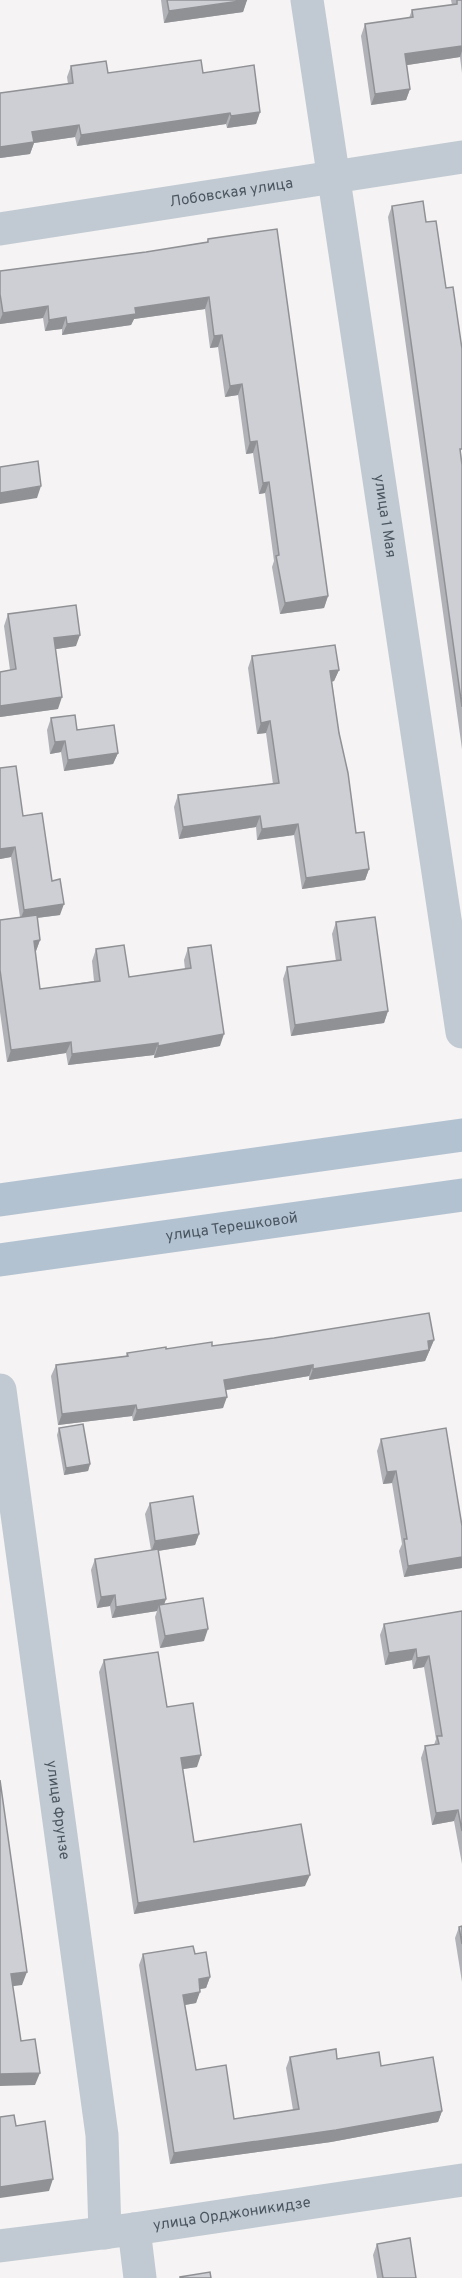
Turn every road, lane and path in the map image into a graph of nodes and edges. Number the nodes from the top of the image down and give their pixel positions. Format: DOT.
graph roads {
  1 [pos="307,0"];
  2 [pos="462,157"];
  3 [pos="332,179"];
  4 [pos="0,229"];
  5 [pos="462,1032"];
  6 [pos="462,1135"];
  7 [pos="462,1195"];
  8 [pos="0,1200"];
  9 [pos="0,1260"];
  10 [pos="0,1390"];
  11 [pos="462,2180"];
  12 [pos="120,2231"];
  13 [pos="0,2246"];
  14 [pos="140,2278"];
  1 -- 3 [label="street, улица 1 Мая"];
  2 -- 3 [label="street, Лобовская улица"];
  3 -- 4 [label="street, Лобовская улица"];
  3 -- 5 [label="street, улица 1 Мая"];
  6 -- 8 [label="main road"];
  7 -- 9 [label="main road, улица Терешковой"];
  10 -- 12 [label="street, улица Фрунзе"];
  11 -- 12 [label="street, улица Орджоникидзе"];
  12 -- 13 [label="street, улица Орджоникидзе"];
  12 -- 14 [label="street, улица Фрунзе"];
}
